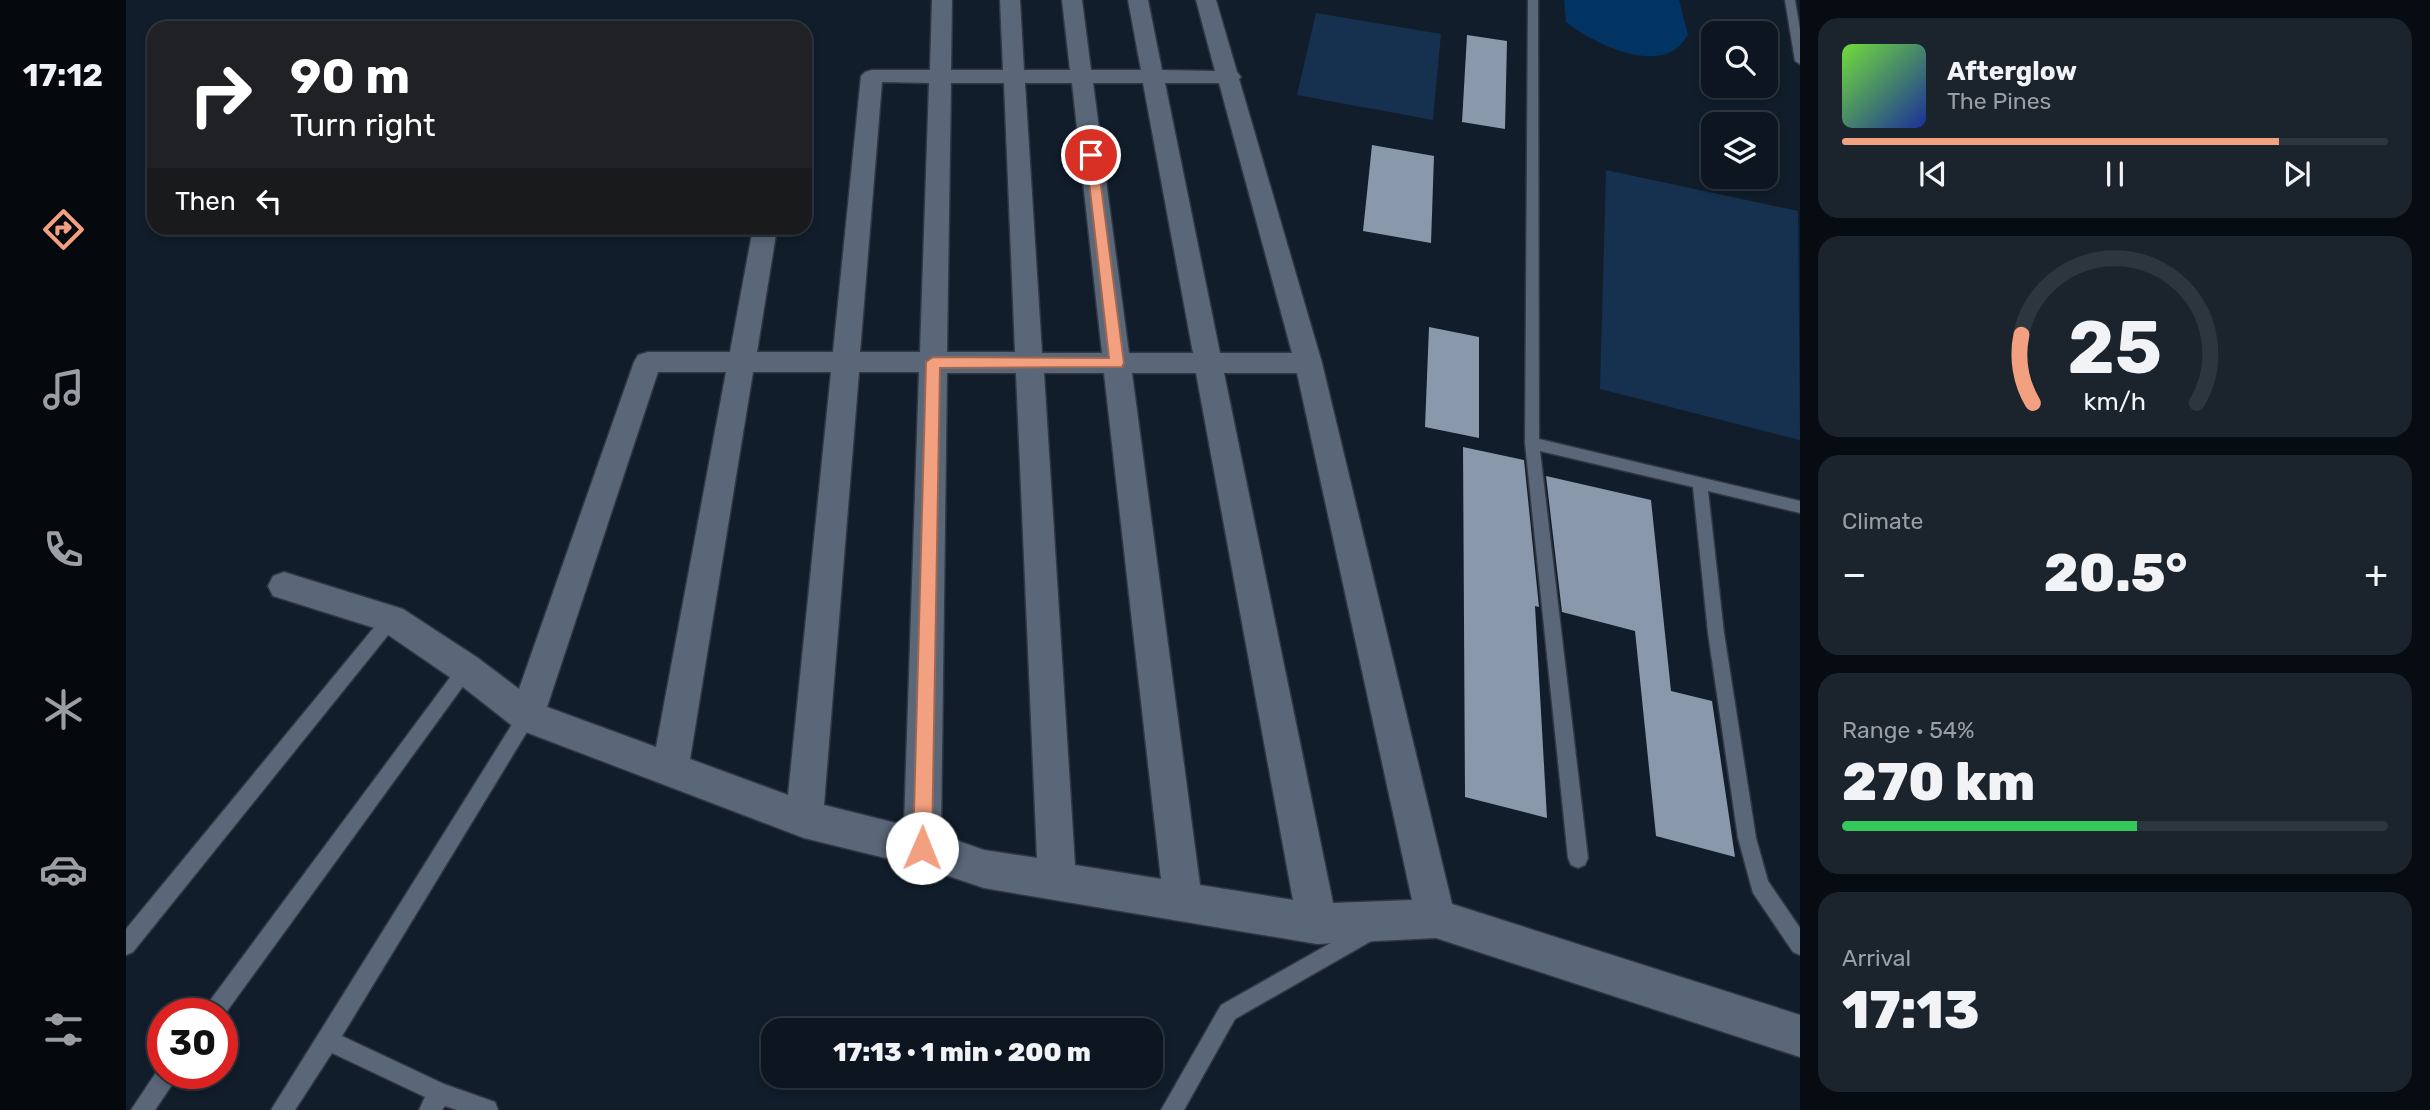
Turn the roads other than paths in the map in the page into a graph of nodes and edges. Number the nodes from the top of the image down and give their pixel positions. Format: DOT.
graph roads {
  1 [pos="942,0"];
  2 [pos="1010,0"];
  3 [pos="1072,0"];
  4 [pos="1138,0"];
  5 [pos="1206,0"];
  6 [pos="1533,0"];
  7 [pos="1790,0"];
  8 [pos="1800,61"];
  9 [pos="940,76"];
  10 [pos="1014,77"];
  11 [pos="1082,77"];
  12 [pos="1153,77"];
  13 [pos="1230,77"];
  14 [pos="764,235"];
  15 [pos="741,362"];
  16 [pos="846,362"];
  17 [pos="933,362"];
  18 [pos="1029,363"];
  19 [pos="1117,363"];
  20 [pos="1208,363"];
  21 [pos="1308,363"];
  22 [pos="1532,443"];
  23 [pos="1700,484"];
  24 [pos="1800,507"];
  25 [pos="284,586"];
  26 [pos="391,619"];
  27 [pos="466,669"];
  28 [pos="527,716"];
  29 [pos="670,769"];
  30 [pos="804,818"];
  31 [pos="922,848"];
  32 [pos="1578,858"];
  33 [pos="1057,880"];
  34 [pos="1182,901"];
  35 [pos="1436,918"];
  36 [pos="1389,920"];
  37 [pos="1317,924"];
  38 [pos="126,945"];
  39 [pos="1800,945"];
  40 [pos="224,998"];
  41 [pos="1800,1036"];
  42 [pos="328,1040"];
  43 [pos="157,1089"];
  44 [pos="435,1102"];
  45 [pos="142,1110"];
  46 [pos="282,1110"];
  47 [pos="487,1110"];
  48 [pos="1172,1110"];
  1 -- 9 [label="street"];
  2 -- 10 [label="street"];
  3 -- 11 [label="street"];
  4 -- 12 [label="street"];
  5 -- 13 [label="street"];
  6 -- 22 [label="lane"];
  7 -- 8 [label="lane"];
  9 -- 10 [label="street"];
  9 -- 16 [label="street"];
  9 -- 17 [label="street"];
  10 -- 11 [label="street"];
  10 -- 18 [label="street"];
  11 -- 12 [label="street"];
  11 -- 19 [label="street"];
  12 -- 13 [label="street"];
  12 -- 20 [label="street"];
  13 -- 21 [label="street"];
  14 -- 15 [label="street"];
  15 -- 16 [label="street"];
  15 -- 28 [label="street"];
  15 -- 29 [label="street"];
  16 -- 17 [label="street"];
  16 -- 30 [label="street"];
  17 -- 18 [label="street"];
  17 -- 31 [label="street"];
  18 -- 19 [label="street"];
  18 -- 33 [label="street"];
  19 -- 20 [label="street"];
  19 -- 34 [label="street"];
  20 -- 21 [label="street"];
  20 -- 37 [label="street"];
  21 -- 35 [label="street"];
  22 -- 23 [label="lane"];
  22 -- 32 [label="lane"];
  23 -- 24 [label="lane"];
  23 -- 39 [label="lane"];
  25 -- 26 [label="street"];
  26 -- 27 [label="street"];
  26 -- 38 [label="lane"];
  27 -- 28 [label="street"];
  27 -- 40 [label="lane"];
  28 -- 29 [label="street"];
  28 -- 42 [label="lane"];
  29 -- 30 [label="street"];
  30 -- 31 [label="street"];
  31 -- 33 [label="street"];
  33 -- 34 [label="street"];
  34 -- 37 [label="street"];
  35 -- 36 [label="street"];
  35 -- 41 [label="street"];
  36 -- 37 [label="street"];
  36 -- 48 [label="lane"];
  42 -- 44 [label="lane"];
  42 -- 46 [label="lane"];
  43 -- 45 [label="lane"];
  44 -- 47 [label="lane"];
}
